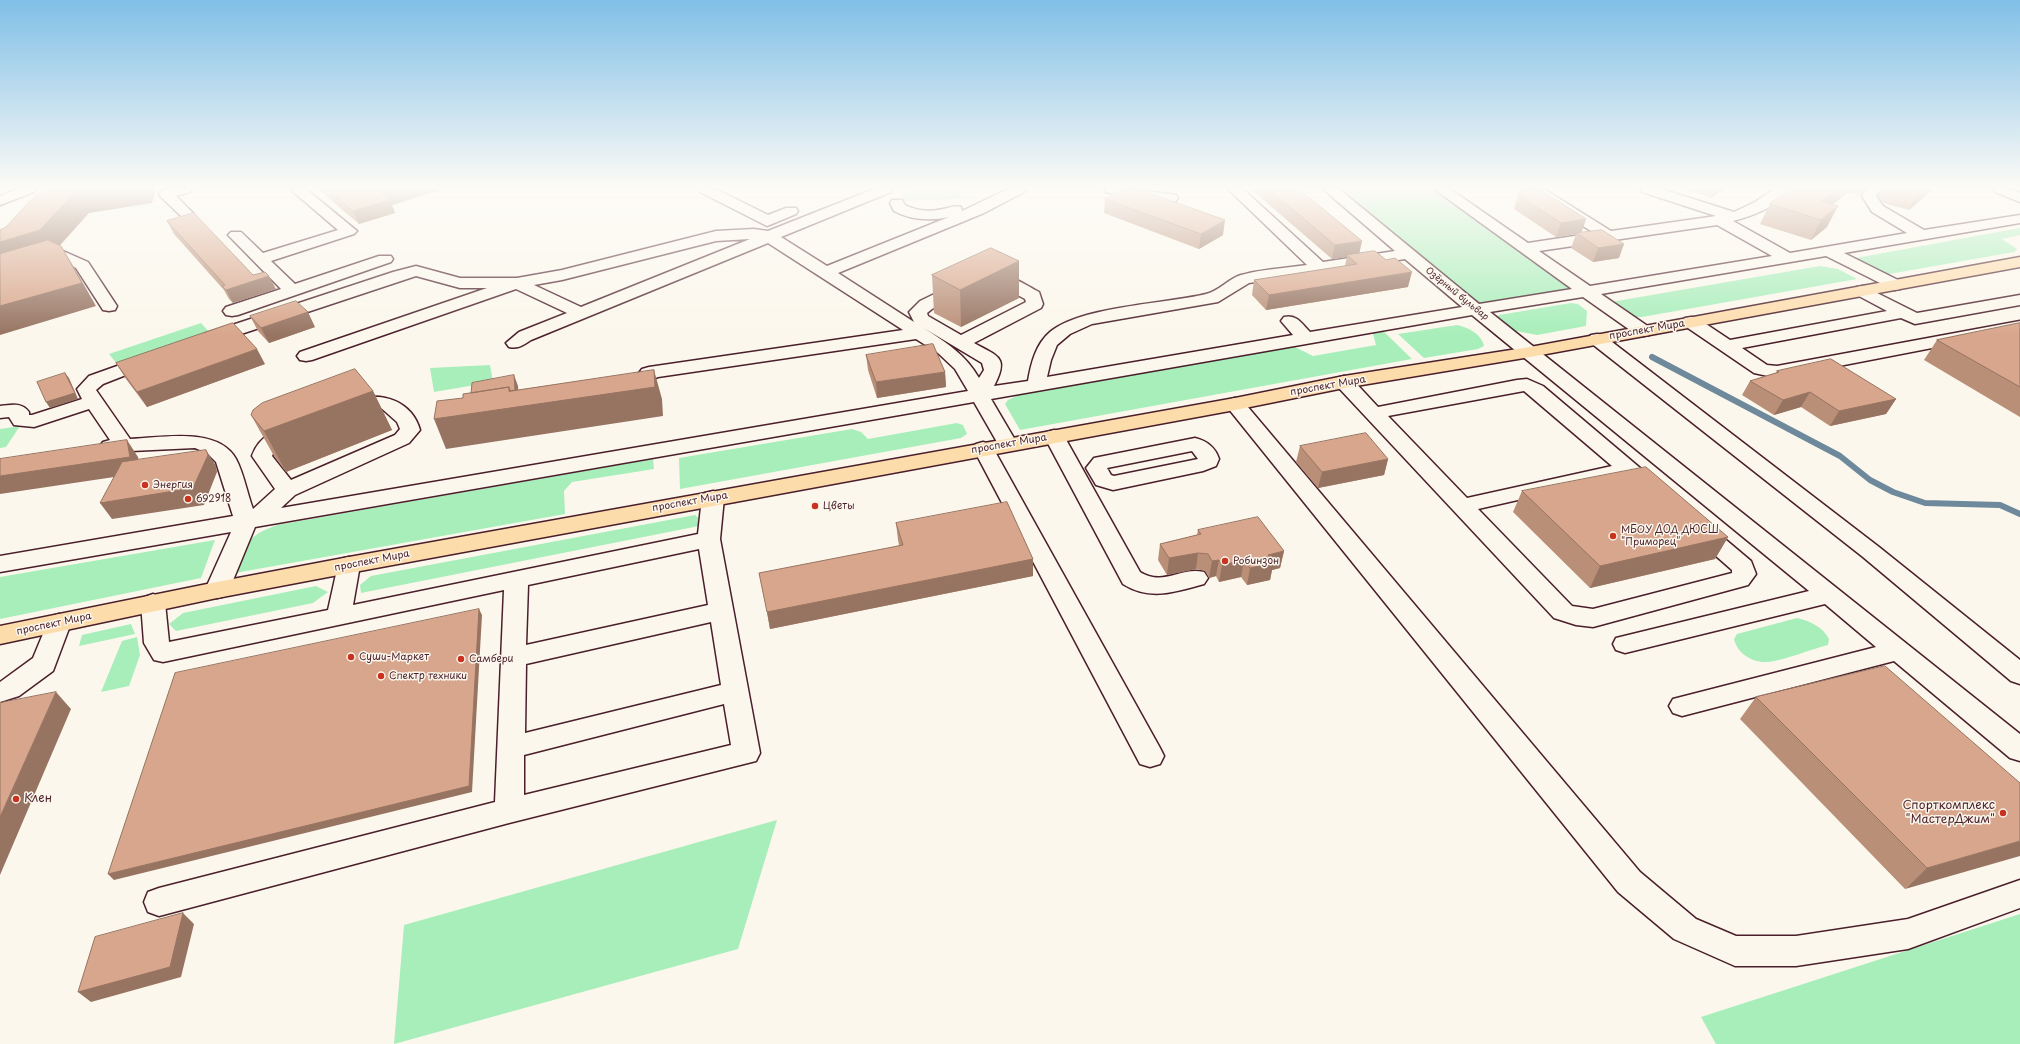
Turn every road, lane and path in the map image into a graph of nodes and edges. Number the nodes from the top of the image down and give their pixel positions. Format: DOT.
graph roads {
  1 [pos="239,238"];
  2 [pos="328,238"];
  3 [pos="709,238"];
  4 [pos="764,238"];
  5 [pos="771,238"];
  6 [pos="909,238"];
  7 [pos="1287,238"];
  8 [pos="1388,238"];
  9 [pos="1510,238"];
  10 [pos="1597,238"];
  11 [pos="1751,238"];
  12 [pos="1911,238"];
  13 [pos="1525,248"];
  14 [pos="1828,251"];
  15 [pos="1408,254"];
  16 [pos="1788,258"];
  17 [pos="260,259"];
  18 [pos="385,259"];
  19 [pos="2020,262"];
  20 [pos="1320,268"];
  21 [pos="826,272"];
  22 [pos="0,274"];
  23 [pos="517,283"];
  24 [pos="1894,285"];
  25 [pos="292,291"];
  26 [pos="1863,291"];
  27 [pos="1587,292"];
  28 [pos="2020,300"];
  29 [pos="109,306"];
  30 [pos="1476,310"];
  31 [pos="232,311"];
  32 [pos="581,313"];
  33 [pos="1903,313"];
  34 [pos="1290,321"];
  35 [pos="1691,322"];
  36 [pos="2020,326"];
  37 [pos="1643,331"];
  38 [pos="919,333"];
  39 [pos="1306,339"];
  40 [pos="1597,340"];
  41 [pos="962,342"];
  42 [pos="515,343"];
  43 [pos="192,345"];
  44 [pos="1727,346"];
  45 [pos="1530,352"];
  46 [pos="163,355"];
  47 [pos="306,356"];
  48 [pos="1344,382"];
  49 [pos="1036,386"];
  50 [pos="625,393"];
  51 [pos="980,395"];
  52 [pos="94,401"];
  53 [pos="1235,404"];
  54 [pos="0,412"];
  55 [pos="1375,413"];
  56 [pos="333,416"];
  57 [pos="312,424"];
  58 [pos="1054,436"];
  59 [pos="123,444"];
  60 [pos="1008,445"];
  61 [pos="93,448"];
  62 [pos="983,448"];
  63 [pos="1628,469"];
  64 [pos="1102,477"];
  65 [pos="1077,482"];
  66 [pos="287,490"];
  67 [pos="713,498"];
  68 [pos="1664,500"];
  69 [pos="1461,506"];
  70 [pos="1682,516"];
  71 [pos="246,522"];
  72 [pos="709,539"];
  73 [pos="0,564"];
  74 [pos="348,565"];
  75 [pos="1196,578"];
  76 [pos="516,579"];
  77 [pos="217,590"];
  78 [pos="1829,595"];
  79 [pos="153,603"];
  80 [pos="722,611"];
  81 [pos="340,616"];
  82 [pos="59,623"];
  83 [pos="0,636"];
  84 [pos="1625,644"];
  85 [pos="1898,651"];
  86 [pos="514,657"];
  87 [pos="2020,674"];
  88 [pos="736,691"];
  89 [pos="0,692"];
  90 [pos="1682,706"];
  91 [pos="511,748"];
  92 [pos="2020,750"];
  93 [pos="1150,756"];
  94 [pos="509,811"];
  95 [pos="2020,894"];
  96 [pos="159,902"];
  1 -- 17 [label="street"];
  2 -- 17 [label="street"];
  3 -- 23 [label="street"];
  4 -- 32 [label="street"];
  5 -- 21 [label="street"];
  6 -- 21 [label="street"];
  7 -- 20 [label="street"];
  8 -- 15 [label="street, Озёрный бульвар"];
  9 -- 13 [label="street"];
  10 -- 13 [label="street"];
  11 -- 16 [label="street"];
  12 -- 14 [label="street"];
  13 -- 27 [label="street"];
  14 -- 16 [label="street"];
  14 -- 24 [label="street"];
  15 -- 20 [label="street"];
  15 -- 30 [label="street, Озёрный бульвар"];
  16 -- 27 [label="street"];
  17 -- 25 [label="street"];
  18 -- 25 [label="street"];
  19 -- 24 [label="main road, проспект Мира"];
  20 -- 49 [label="street"];
  21 -- 38 [label="street"];
  22 -- 29 [label="street"];
  23 -- 32 [label="street"];
  23 -- 43 [label="street"];
  23 -- 47 [label="street"];
  24 -- 26 [label="main road, проспект Мира"];
  25 -- 31 [label="street"];
  26 -- 33 [label="street"];
  26 -- 35 [label="main road, проспект Мира"];
  27 -- 30 [label="street"];
  27 -- 37 [label="street"];
  28 -- 33 [label="street"];
  30 -- 39 [label="street"];
  30 -- 45 [label="street, Озёрный бульвар"];
  32 -- 42 [label="street"];
  33 -- 44 [label="street"];
  34 -- 39 [label="street"];
  35 -- 37 [label="main road, проспект Мира"];
  35 -- 44 [label="street"];
  36 -- 44 [label="street"];
  37 -- 40 [label="main road, проспект Мира"];
  38 -- 50 [label="street"];
  38 -- 51 [label="street"];
  39 -- 49 [label="street"];
  40 -- 45 [label="main road, проспект Мира"];
  40 -- 87 [label="street"];
  41 -- 41 [label="street"];
  41 -- 51 [label="street"];
  45 -- 48 [label="main road, проспект Мира"];
  45 -- 78 [label="street, Озёрный бульвар"];
  46 -- 52 [label="street"];
  48 -- 53 [label="main road, проспект Мира"];
  48 -- 55 [label="street"];
  49 -- 51 [label="street"];
  51 -- 60 [label="street"];
  51 -- 71 [label="street"];
  52 -- 54 [label="street"];
  52 -- 59 [label="street"];
  53 -- 58 [label="main road, проспект Мира"];
  53 -- 95 [label="street"];
  55 -- 63 [label="street"];
  55 -- 69 [label="street"];
  56 -- 66 [label="street"];
  57 -- 66 [label="street"];
  58 -- 60 [label="main road, проспект Мира"];
  58 -- 65 [label="street"];
  59 -- 61 [label="street"];
  59 -- 71 [label="street"];
  60 -- 62 [label="main road, проспект Мира"];
  62 -- 67 [label="main road, проспект Мира"];
  62 -- 93 [label="street"];
  63 -- 68 [label="street"];
  63 -- 69 [label="street"];
  64 -- 65 [label="street"];
  65 -- 75 [label="street"];
  66 -- 71 [label="street"];
  67 -- 72 [label="street"];
  67 -- 74 [label="main road, проспект Мира"];
  69 -- 70 [label="street"];
  71 -- 73 [label="street"];
  71 -- 77 [label="street"];
  72 -- 76 [label="street"];
  72 -- 80 [label="street"];
  74 -- 77 [label="main road, проспект Мира"];
  74 -- 81 [label="street"];
  76 -- 81 [label="street"];
  76 -- 86 [label="street"];
  77 -- 79 [label="main road, проспект Мира"];
  78 -- 84 [label="street"];
  78 -- 85 [label="street, Озёрный бульвар"];
  79 -- 81 [label="street"];
  79 -- 82 [label="main road, проспект Мира"];
  80 -- 86 [label="street"];
  80 -- 88 [label="street"];
  82 -- 83 [label="main road, проспект Мира"];
  82 -- 89 [label="street"];
  85 -- 90 [label="street"];
  85 -- 92 [label="street, Озёрный бульвар"];
  86 -- 91 [label="street"];
  88 -- 91 [label="street"];
  88 -- 94 [label="street"];
  91 -- 94 [label="street"];
  94 -- 96 [label="street"];
}
